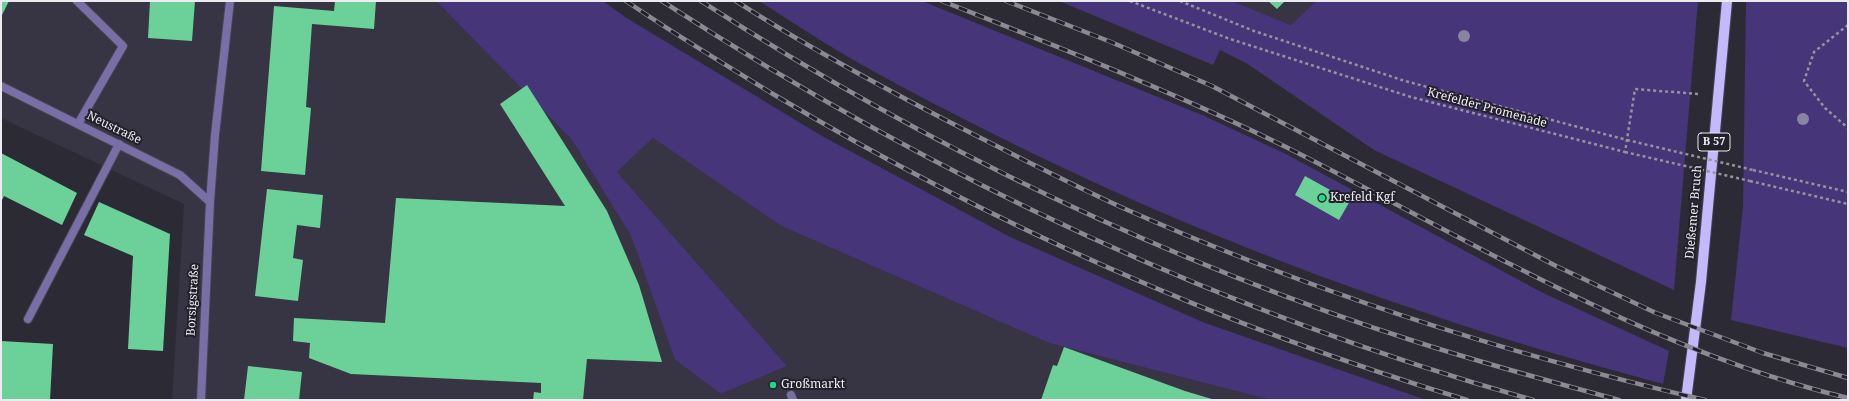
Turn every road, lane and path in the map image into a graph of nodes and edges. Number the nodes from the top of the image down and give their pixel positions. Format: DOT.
graph roads {
  1 [pos="77,1"];
  2 [pos="230,1"];
  3 [pos="1130,1"];
  4 [pos="1180,1"];
  5 [pos="1727,1"];
  6 [pos="1848,25"];
  7 [pos="1,86"];
  8 [pos="1693,94"];
  9 [pos="78,124"];
  10 [pos="1848,128"];
  11 [pos="1627,140"];
  12 [pos="120,144"];
  13 [pos="1625,152"];
  14 [pos="1848,192"];
  15 [pos="210,202"];
  16 [pos="1848,204"];
  17 [pos="28,319"];
  18 [pos="201,400"];
  19 [pos="1686,400"];
  1 -- 9 [label="street"];
  2 -- 15 [label="street, Borsigstraße"];
  3 -- 13 [label="path, Krefelder Promenade"];
  4 -- 11 [label="path"];
  5 -- 19 [label="main road, Dießemer Bruch / B 57"];
  6 -- 10 [label="path"];
  7 -- 9 [label="street, Neustraße"];
  8 -- 11 [label="path"];
  9 -- 12 [label="street, Neustraße"];
  11 -- 13 [label="path"];
  11 -- 14 [label="path, bridge"];
  12 -- 15 [label="street, Neustraße"];
  12 -- 17 [label="street"];
  13 -- 16 [label="path, Krefelder Promenade, bridge"];
  15 -- 18 [label="street, Borsigstraße"];
}
